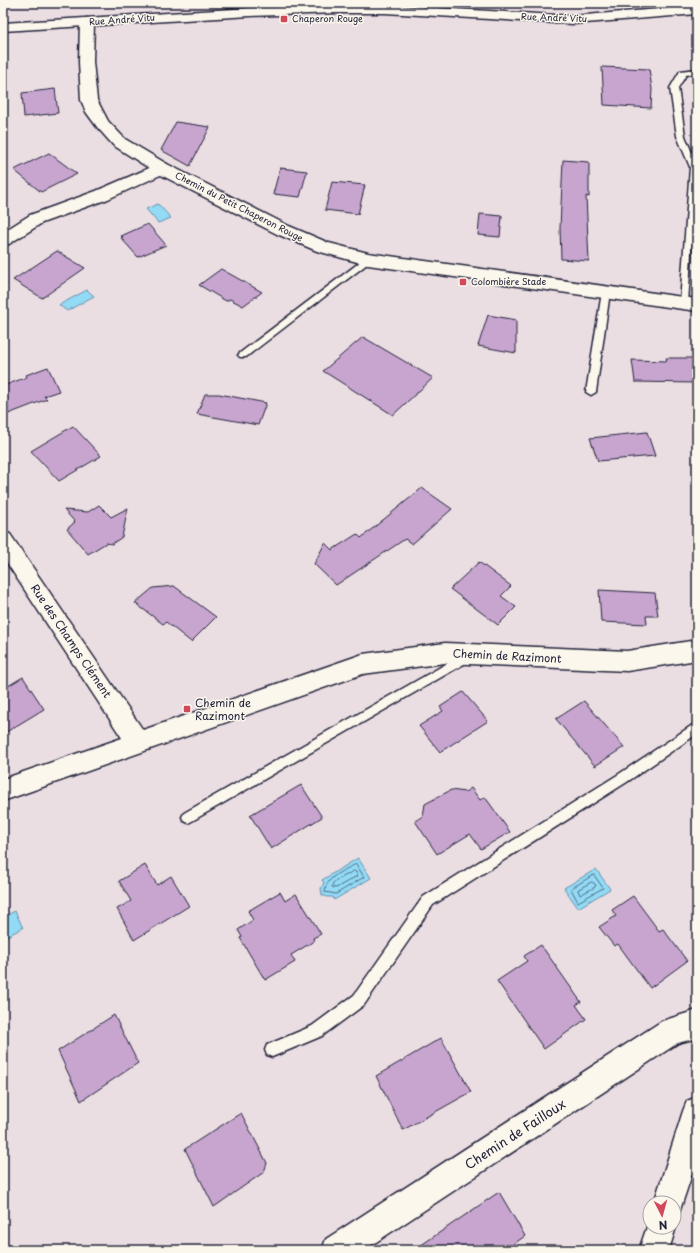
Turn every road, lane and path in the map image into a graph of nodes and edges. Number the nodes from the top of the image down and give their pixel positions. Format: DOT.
graph roads {
  1 [pos="697,10"];
  2 [pos="86,22"];
  3 [pos="3,27"];
  4 [pos="697,71"];
  5 [pos="161,168"];
  6 [pos="694,210"];
  7 [pos="3,240"];
  8 [pos="368,259"];
  9 [pos="606,292"];
  10 [pos="691,304"];
  11 [pos="243,355"];
  12 [pos="591,392"];
  13 [pos="3,540"];
  14 [pos="697,650"];
  15 [pos="471,654"];
  16 [pos="697,727"];
  17 [pos="138,742"];
  18 [pos="3,790"];
  19 [pos="188,817"];
  20 [pos="697,1024"];
  21 [pos="272,1050"];
  22 [pos="697,1111"];
  23 [pos="671,1195"];
  24 [pos="659,1235"];
  25 [pos="336,1250"];
  26 [pos="654,1250"];
  1 -- 2 [label="street, Rue André Vitu"];
  2 -- 3 [label="street, Rue André Vitu"];
  2 -- 5 [label="street, Chemin du Petit Chaperon Rouge"];
  4 -- 6 [label="lane"];
  5 -- 7 [label="street, Chemin du Petit Chaperon Rouge"];
  5 -- 8 [label="street, Chemin du Petit Chaperon Rouge"];
  6 -- 10 [label="lane"];
  8 -- 9 [label="street, Chemin du Petit Chaperon Rouge"];
  8 -- 11 [label="lane"];
  9 -- 10 [label="street, Chemin du Petit Chaperon Rouge"];
  9 -- 12 [label="lane"];
  13 -- 17 [label="street, Rue des Champs Clément"];
  14 -- 15 [label="street, Chemin de Razimont"];
  15 -- 17 [label="street, Chemin de Razimont"];
  15 -- 19 [label="lane"];
  16 -- 21 [label="lane"];
  17 -- 18 [label="street, Chemin de Razimont"];
  20 -- 25 [label="street, Chemin de Failloux"];
  22 -- 23 [label="street"];
  24 -- 26 [label="street"];
}
